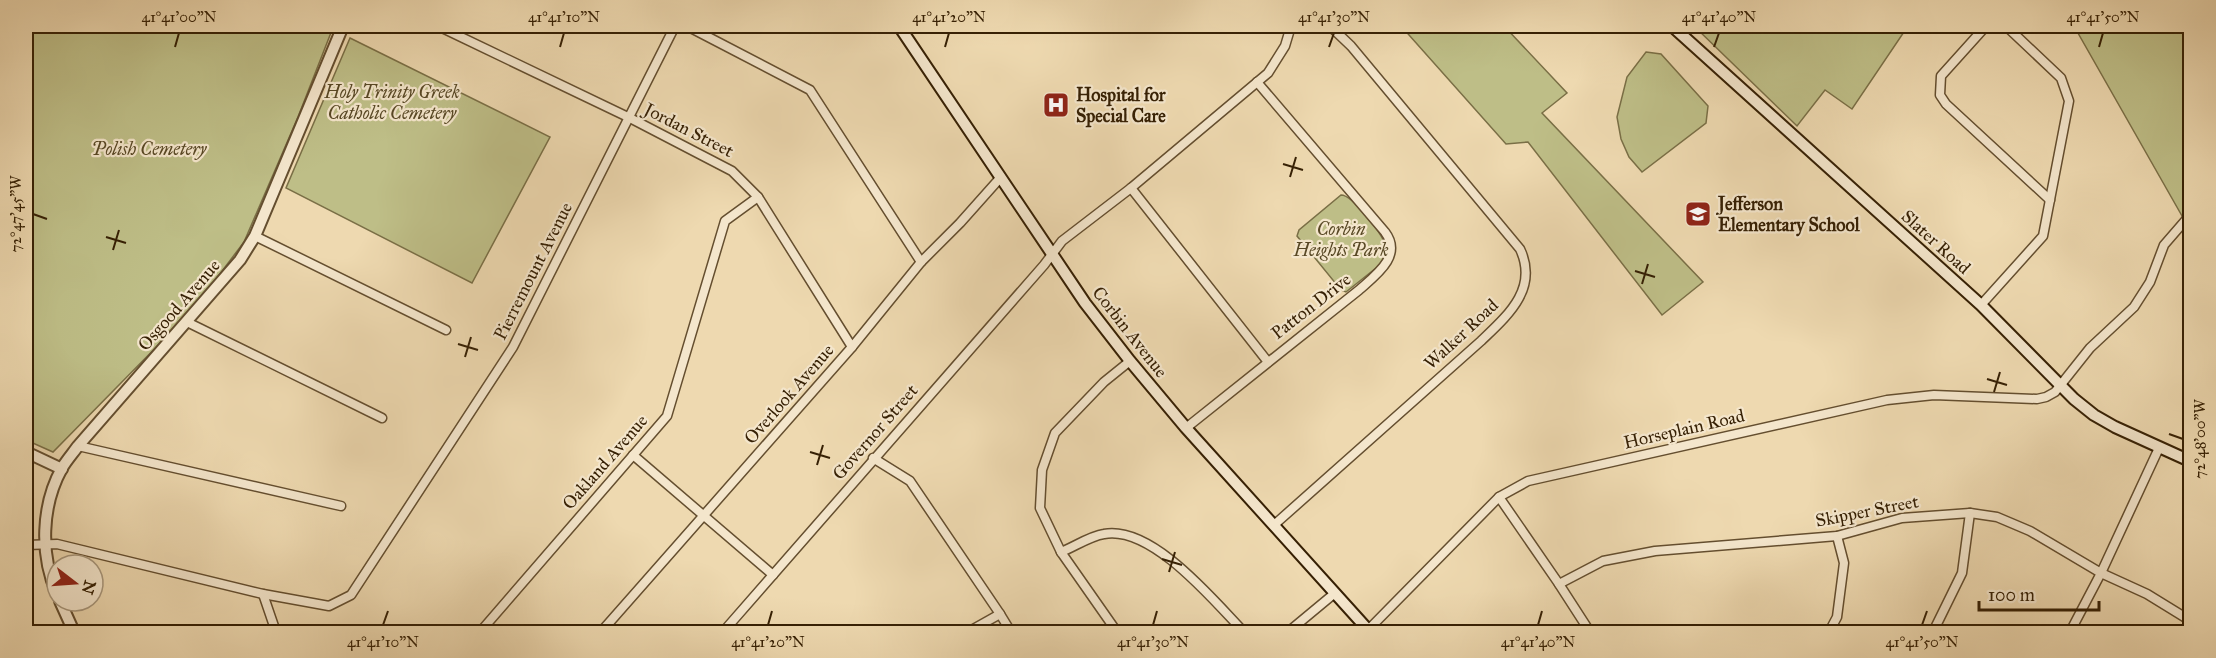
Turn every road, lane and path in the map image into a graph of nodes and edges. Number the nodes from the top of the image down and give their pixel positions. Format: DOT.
graph roads {
  1 [pos="343,26"];
  2 [pos="438,26"];
  3 [pos="675,26"];
  4 [pos="687,26"];
  5 [pos="899,26"];
  6 [pos="1291,26"];
  7 [pos="1330,26"];
  8 [pos="1672,26"];
  9 [pos="1986,26"];
  10 [pos="2006,26"];
  11 [pos="1257,82"];
  12 [pos="630,118"];
  13 [pos="1001,177"];
  14 [pos="1131,188"];
  15 [pos="758,197"];
  16 [pos="2050,200"];
  17 [pos="2190,215"];
  18 [pos="255,236"];
  19 [pos="1052,254"];
  20 [pos="921,262"];
  21 [pos="1981,305"];
  22 [pos="187,322"];
  23 [pos="446,330"];
  24 [pos="852,347"];
  25 [pos="1130,361"];
  26 [pos="1268,362"];
  27 [pos="2060,385"];
  28 [pos="382,418"];
  29 [pos="1186,428"];
  30 [pos="78,446"];
  31 [pos="2159,448"];
  32 [pos="26,452"];
  33 [pos="633,455"];
  34 [pos="873,458"];
  35 [pos="2190,461"];
  36 [pos="62,469"];
  37 [pos="1499,497"];
  38 [pos="340,506"];
  39 [pos="1970,513"];
  40 [pos="704,516"];
  41 [pos="1274,525"];
  42 [pos="1837,536"];
  43 [pos="26,544"];
  44 [pos="46,544"];
  45 [pos="1061,552"];
  46 [pos="47,553"];
  47 [pos="2101,573"];
  48 [pos="773,575"];
  49 [pos="1559,584"];
  50 [pos="1335,593"];
  51 [pos="263,594"];
  52 [pos="65,613"];
  53 [pos="1000,614"];
  54 [pos="2190,624"];
  55 [pos="1369,631"];
  56 [pos="74,633"];
  57 [pos="276,633"];
  58 [pos="480,633"];
  59 [pos="601,633"];
  60 [pos="723,633"];
  61 [pos="968,633"];
  62 [pos="1011,633"];
  63 [pos="1117,633"];
  64 [pos="1244,633"];
  65 [pos="1288,633"];
  66 [pos="1590,633"];
  67 [pos="1829,633"];
  68 [pos="1933,633"];
  69 [pos="2070,633"];
  1 -- 18 [label="main road, Osgood Avenue"];
  2 -- 12 [label="street, Jordan Street"];
  3 -- 12 [label="street, Pierremount Avenue"];
  4 -- 20 [label="street"];
  5 -- 13 [label="main road, Corbin Avenue"];
  6 -- 11 [label="street, Governor Street"];
  7 -- 41 [label="street, Walker Road"];
  8 -- 21 [label="main road, Slater Road"];
  9 -- 16 [label="street"];
  10 -- 16 [label="street"];
  11 -- 14 [label="street, Governor Street"];
  11 -- 26 [label="street, Patton Drive"];
  12 -- 15 [label="street, Jordan Street"];
  12 -- 51 [label="street, Pierremount Avenue"];
  13 -- 19 [label="main road, Corbin Avenue"];
  13 -- 20 [label="street, Overlook Avenue"];
  14 -- 19 [label="street, Governor Street"];
  14 -- 26 [label="street"];
  15 -- 24 [label="street, Jordan Street"];
  15 -- 33 [label="street, Oakland Avenue"];
  16 -- 21 [label="street"];
  17 -- 27 [label="street"];
  18 -- 22 [label="main road, Osgood Avenue"];
  18 -- 23 [label="street"];
  19 -- 25 [label="main road, Corbin Avenue"];
  19 -- 34 [label="street, Governor Street"];
  20 -- 24 [label="street, Overlook Avenue"];
  21 -- 27 [label="main road, Slater Road"];
  22 -- 28 [label="street"];
  22 -- 30 [label="main road, Osgood Avenue"];
  24 -- 40 [label="street, Overlook Avenue"];
  25 -- 29 [label="main road, Corbin Avenue"];
  25 -- 45 [label="street"];
  26 -- 29 [label="street, Patton Drive"];
  27 -- 31 [label="main road, Slater Road"];
  27 -- 37 [label="street, Horseplain Road"];
  29 -- 41 [label="main road, Corbin Avenue"];
  30 -- 36 [label="main road, Osgood Avenue"];
  30 -- 38 [label="street"];
  31 -- 35 [label="main road, Slater Road"];
  31 -- 47 [label="street"];
  32 -- 36 [label="main road"];
  33 -- 40 [label="street"];
  33 -- 58 [label="street, Oakland Avenue"];
  34 -- 48 [label="street, Governor Street"];
  34 -- 53 [label="street"];
  36 -- 44 [label="main road, Osgood Avenue"];
  37 -- 49 [label="street"];
  37 -- 55 [label="street, Horseplain Road"];
  39 -- 42 [label="street, Skipper Street"];
  39 -- 47 [label="street, Skipper Street"];
  39 -- 68 [label="street"];
  40 -- 48 [label="street"];
  40 -- 59 [label="street, Overlook Avenue"];
  41 -- 50 [label="main road, Corbin Avenue"];
  42 -- 49 [label="street, Skipper Street"];
  42 -- 67 [label="street"];
  43 -- 44 [label="street, Pierremount Avenue"];
  44 -- 46 [label="main road, Osgood Avenue"];
  44 -- 51 [label="street, Pierremount Avenue"];
  45 -- 63 [label="street"];
  45 -- 64 [label="street"];
  47 -- 54 [label="street, Skipper Street"];
  47 -- 69 [label="street"];
  48 -- 60 [label="street, Governor Street"];
  49 -- 66 [label="street"];
  50 -- 55 [label="main road, Corbin Avenue"];
  50 -- 65 [label="street"];
  51 -- 57 [label="street"];
  52 -- 56 [label="main road"];
  53 -- 61 [label="street"];
  53 -- 62 [label="street"];
}
